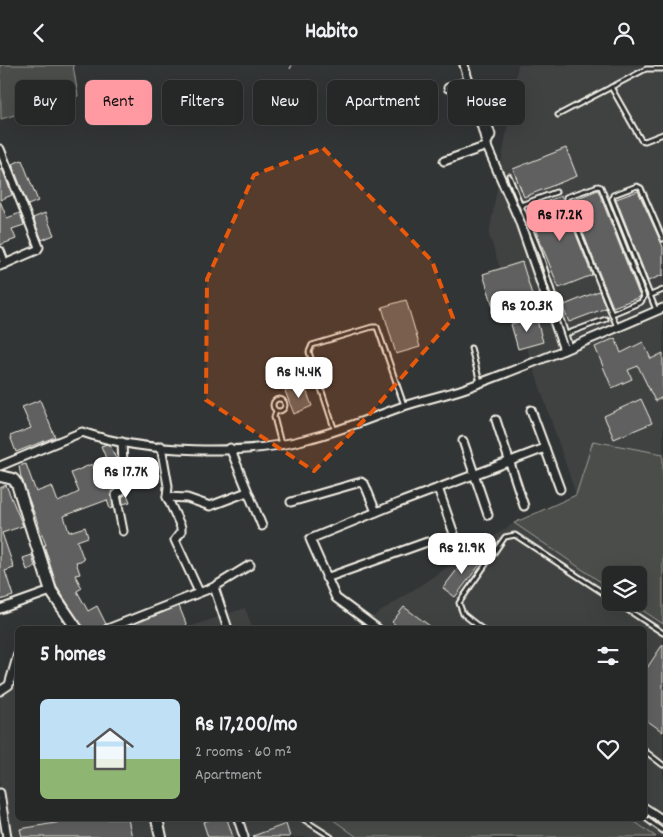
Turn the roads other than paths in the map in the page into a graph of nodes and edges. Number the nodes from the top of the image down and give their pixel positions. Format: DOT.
graph roads {
  1 [pos="464,65"];
  2 [pos="469,65"];
  3 [pos="663,69"];
  4 [pos="469,80"];
  5 [pos="611,87"];
  6 [pos="558,115"];
  7 [pos="481,125"];
  8 [pos="663,134"];
  9 [pos="487,145"];
  10 [pos="0,149"];
  11 [pos="444,161"];
  12 [pos="509,176"];
  13 [pos="556,192"];
  14 [pos="521,205"];
  15 [pos="663,239"];
  16 [pos="0,251"];
  17 [pos="3,265"];
  18 [pos="663,290"];
  19 [pos="650,295"];
  20 [pos="660,309"];
  21 [pos="612,315"];
  22 [pos="606,319"];
  23 [pos="617,328"];
  24 [pos="566,334"];
  25 [pos="471,348"];
  26 [pos="567,349"];
  27 [pos="480,382"];
  28 [pos="404,406"];
  29 [pos="531,410"];
  30 [pos="276,411"];
  31 [pos="496,420"];
  32 [pos="335,431"];
  33 [pos="463,441"];
  34 [pos="122,442"];
  35 [pos="281,445"];
  36 [pos="161,446"];
  37 [pos="545,448"];
  38 [pos="230,449"];
  39 [pos="509,461"];
  40 [pos="0,466"];
  41 [pos="474,474"];
  42 [pos="0,476"];
  43 [pos="438,488"];
  44 [pos="560,489"];
  45 [pos="247,492"];
  46 [pos="167,497"];
  47 [pos="290,502"];
  48 [pos="524,506"];
  49 [pos="376,512"];
  50 [pos="488,515"];
  51 [pos="262,526"];
  52 [pos="123,531"];
  53 [pos="427,542"];
  54 [pos="460,551"];
  55 [pos="250,565"];
  56 [pos="326,578"];
  57 [pos="214,587"];
  58 [pos="51,591"];
  59 [pos="198,592"];
  60 [pos="602,592"];
  61 [pos="0,609"];
  62 [pos="629,611"];
  63 [pos="76,626"];
  64 [pos="114,626"];
  65 [pos="227,626"];
  66 [pos="374,626"];
  67 [pos="478,626"];
  68 [pos="663,633"];
  69 [pos="15,665"];
  70 [pos="0,691"];
  71 [pos="647,753"];
  72 [pos="663,765"];
  73 [pos="0,793"];
  74 [pos="647,808"];
  75 [pos="647,819"];
  76 [pos="663,820"];
  77 [pos="157,821"];
  78 [pos="239,821"];
  79 [pos="306,821"];
  80 [pos="663,831"];
  81 [pos="7,837"];
  82 [pos="161,837"];
  83 [pos="244,837"];
  84 [pos="331,837"];
  1 -- 4 [label="street"];
  2 -- 9 [label="street"];
  3 -- 5 [label="lane"];
  5 -- 6 [label="lane"];
  5 -- 8 [label="lane"];
  7 -- 9 [label="street"];
  9 -- 11 [label="street"];
  9 -- 26 [label="street"];
  10 -- 17 [label="street"];
  12 -- 14 [label="lane"];
  13 -- 14 [label="lane"];
  14 -- 24 [label="lane"];
  15 -- 19 [label="lane"];
  16 -- 17 [label="street"];
  18 -- 19 [label="lane"];
  19 -- 20 [label="lane"];
  20 -- 23 [label="street"];
  21 -- 21 [label="lane"];
  21 -- 23 [label="lane"];
  22 -- 24 [label="lane"];
  23 -- 26 [label="street"];
  24 -- 26 [label="lane"];
  25 -- 27 [label="lane"];
  26 -- 27 [label="street"];
  27 -- 28 [label="street"];
  28 -- 32 [label="street"];
  28 -- 32 [label="lane"];
  29 -- 37 [label="street"];
  30 -- 30 [label="lane"];
  30 -- 35 [label="lane"];
  31 -- 39 [label="street"];
  32 -- 35 [label="street"];
  33 -- 41 [label="street"];
  34 -- 36 [label="street"];
  34 -- 40 [label="street"];
  34 -- 52 [label="street"];
  35 -- 38 [label="street"];
  36 -- 38 [label="street"];
  36 -- 46 [label="street"];
  37 -- 39 [label="street"];
  37 -- 44 [label="street"];
  38 -- 45 [label="street"];
  39 -- 41 [label="street"];
  39 -- 48 [label="street"];
  41 -- 43 [label="street"];
  41 -- 50 [label="street"];
  42 -- 58 [label="street"];
  43 -- 49 [label="street"];
  43 -- 54 [label="street"];
  45 -- 46 [label="street"];
  45 -- 51 [label="street"];
  46 -- 59 [label="street"];
  47 -- 49 [label="street"];
  49 -- 56 [label="street"];
  53 -- 56 [label="street"];
  55 -- 57 [label="street"];
  56 -- 66 [label="street"];
  57 -- 59 [label="street"];
  57 -- 65 [label="street"];
  58 -- 61 [label="street"];
  58 -- 63 [label="street"];
  59 -- 64 [label="street"];
  60 -- 67 [label="lane"];
  62 -- 68 [label="lane"];
  69 -- 70 [label="street"];
  71 -- 72 [label="lane"];
  73 -- 81 [label="street"];
  74 -- 76 [label="street"];
  75 -- 80 [label="lane"];
  77 -- 82 [label="street"];
  78 -- 83 [label="street"];
  79 -- 84 [label="lane"];
}
